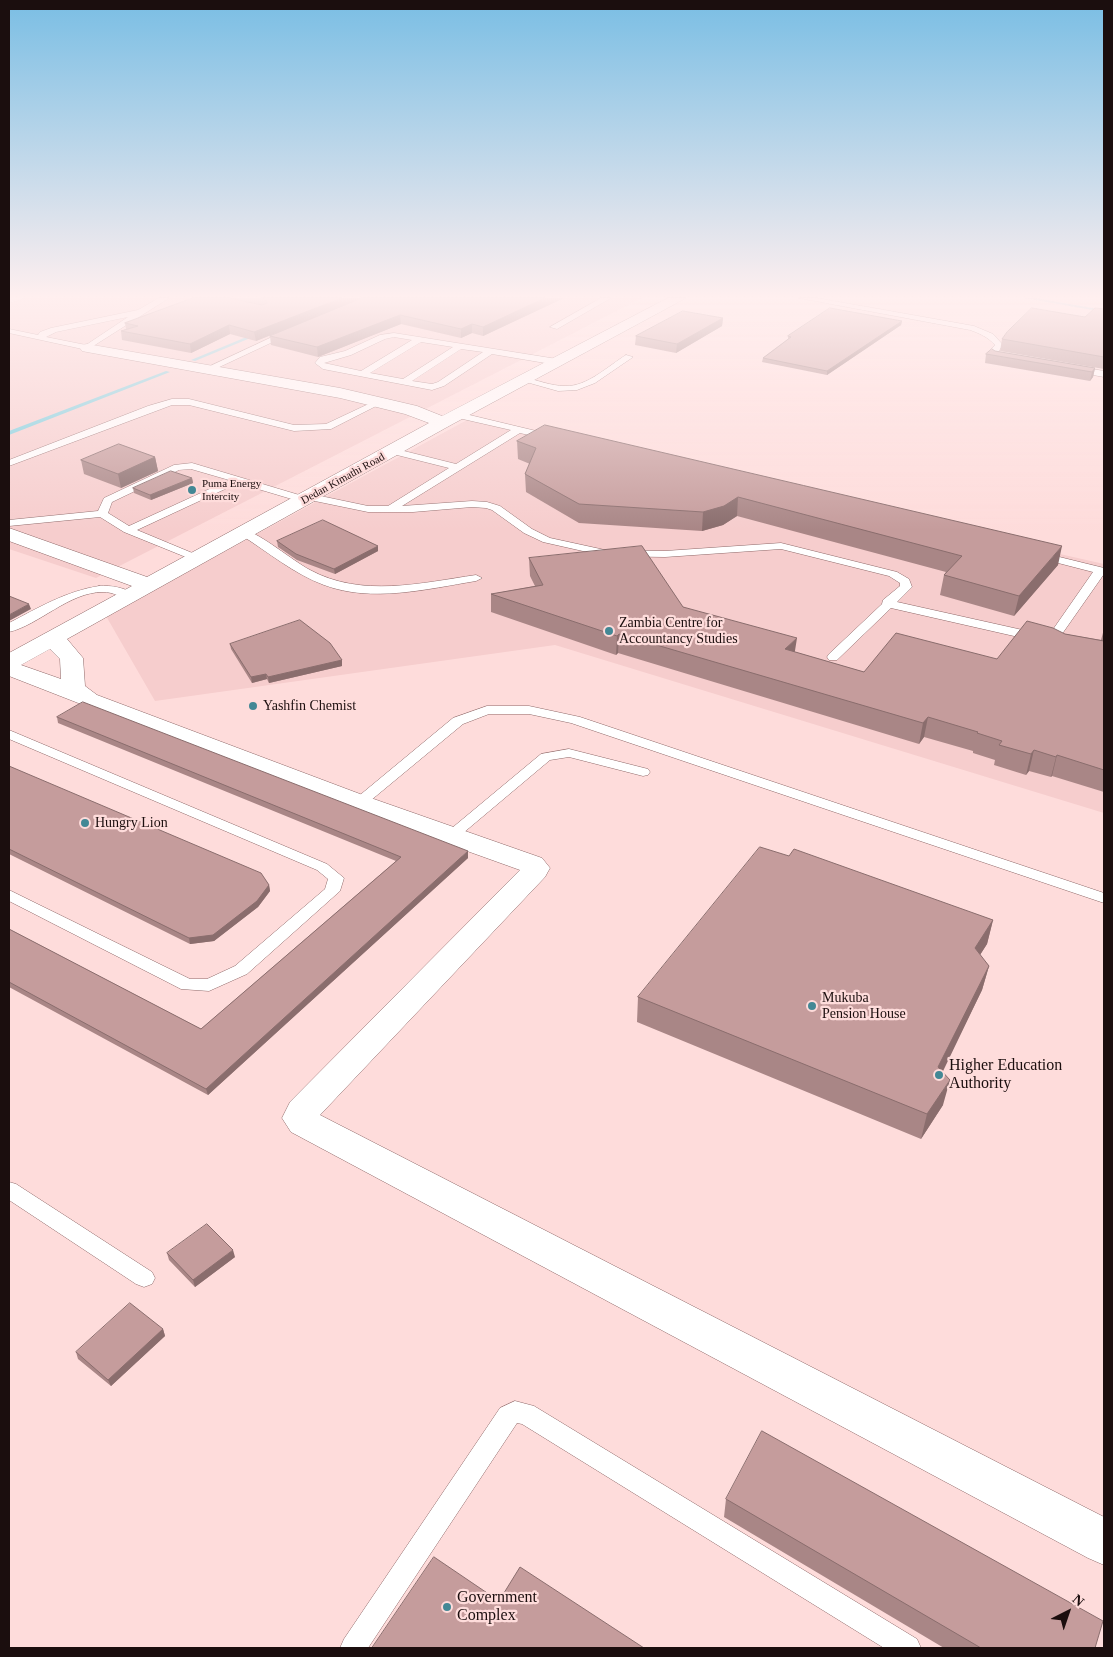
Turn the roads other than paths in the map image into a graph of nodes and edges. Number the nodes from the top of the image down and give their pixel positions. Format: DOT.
graph roads {
  1 [pos="248,375"];
  2 [pos="369,375"];
  3 [pos="414,375"];
  4 [pos="453,375"];
  5 [pos="532,375"];
  6 [pos="599,375"];
  7 [pos="523,380"];
  8 [pos="404,382"];
  9 [pos="380,402"];
  10 [pos="450,418"];
  11 [pos="518,430"];
  12 [pos="557,439"];
  13 [pos="392,451"];
  14 [pos="9,463"];
  15 [pos="456,467"];
  16 [pos="235,481"];
  17 [pos="308,498"];
  18 [pos="388,510"];
  19 [pos="102,514"];
  20 [pos="9,523"];
  21 [pos="128,530"];
  22 [pos="245,533"];
  23 [pos="9,534"];
  24 [pos="1032,553"];
  25 [pos="198,558"];
  26 [pos="1102,570"];
  27 [pos="476,578"];
  28 [pos="150,585"];
  29 [pos="130,596"];
  30 [pos="887,603"];
  31 [pos="9,628"];
  32 [pos="53,638"];
  33 [pos="1051,641"];
  34 [pos="1065,648"];
  35 [pos="833,657"];
  36 [pos="9,662"];
  37 [pos="9,668"];
  38 [pos="78,694"];
  39 [pos="9,735"];
  40 [pos="643,772"];
  41 [pos="359,803"];
  42 [pos="451,836"];
  43 [pos="9,895"];
  44 [pos="1104,898"];
  45 [pos="9,1190"];
  46 [pos="144,1278"];
  47 [pos="1104,1542"];
  48 [pos="353,1648"];
  49 [pos="908,1648"];
  1 -- 9 [label="street"];
  2 -- 8 [label="lane"];
  3 -- 8 [label="lane"];
  4 -- 8 [label="lane"];
  5 -- 7 [label="street, Dedan Kimathi Road"];
  6 -- 7 [label="lane"];
  7 -- 10 [label="street, Dedan Kimathi Road"];
  9 -- 10 [label="street"];
  9 -- 14 [label="lane"];
  10 -- 11 [label="lane"];
  10 -- 13 [label="street, Dedan Kimathi Road"];
  11 -- 12 [label="lane"];
  11 -- 15 [label="lane"];
  13 -- 15 [label="lane"];
  13 -- 17 [label="street, Dedan Kimathi Road"];
  15 -- 18 [label="lane"];
  16 -- 17 [label="lane"];
  16 -- 19 [label="lane"];
  16 -- 21 [label="lane"];
  17 -- 18 [label="lane"];
  17 -- 22 [label="street, Dedan Kimathi Road"];
  18 -- 30 [label="lane"];
  19 -- 20 [label="lane"];
  19 -- 21 [label="lane"];
  21 -- 25 [label="lane"];
  22 -- 25 [label="street, Dedan Kimathi Road"];
  22 -- 27 [label="lane"];
  23 -- 28 [label="street"];
  24 -- 26 [label="lane"];
  25 -- 28 [label="street, Dedan Kimathi Road"];
  26 -- 33 [label="lane"];
  28 -- 29 [label="street, Dedan Kimathi Road"];
  29 -- 31 [label="lane"];
  29 -- 32 [label="street, Dedan Kimathi Road"];
  30 -- 33 [label="lane"];
  30 -- 35 [label="lane"];
  32 -- 36 [label="street, Dedan Kimathi Road"];
  32 -- 38 [label="street"];
  33 -- 34 [label="lane"];
  37 -- 38 [label="street"];
  38 -- 41 [label="street"];
  39 -- 43 [label="lane"];
  40 -- 42 [label="lane"];
  41 -- 42 [label="street"];
  41 -- 44 [label="lane"];
  42 -- 47 [label="street"];
  45 -- 46 [label="lane"];
  48 -- 49 [label="lane"];
}
